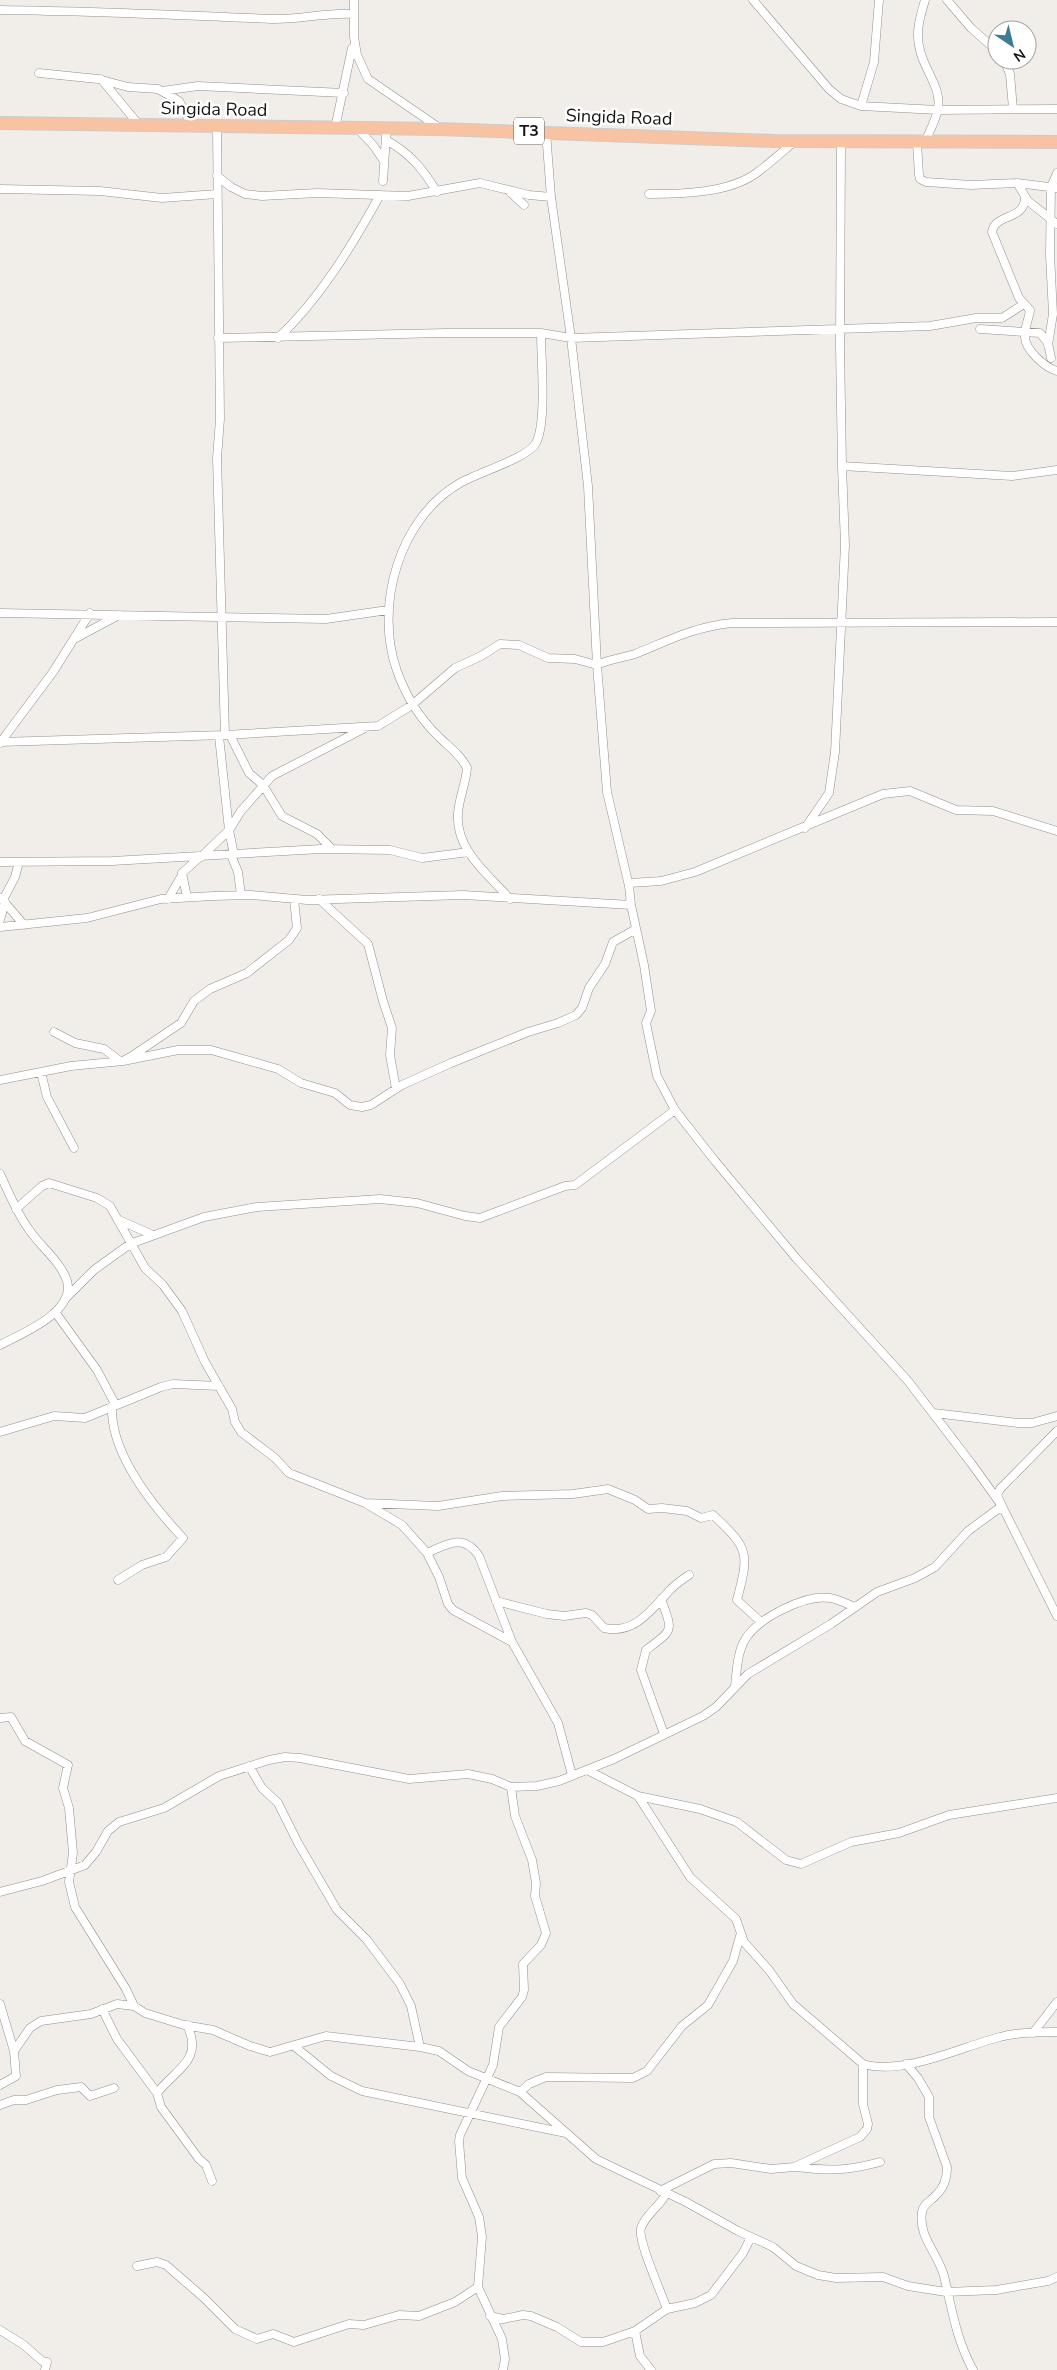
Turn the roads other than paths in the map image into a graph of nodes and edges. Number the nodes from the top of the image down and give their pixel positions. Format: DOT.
graph roads {
  1 [pos="354,0"];
  2 [pos="753,0"];
  3 [pos="879,0"];
  4 [pos="925,0"];
  5 [pos="947,0"];
  6 [pos="0,10"];
  7 [pos="354,14"];
  8 [pos="354,36"];
  9 [pos="987,42"];
  10 [pos="1008,70"];
  11 [pos="39,73"];
  12 [pos="101,79"];
  13 [pos="162,91"];
  14 [pos="344,94"];
  15 [pos="861,106"];
  16 [pos="1013,109"];
  17 [pos="1057,109"];
  18 [pos="938,110"];
  19 [pos="0,123"];
  20 [pos="140,126"];
  21 [pos="193,127"];
  22 [pos="217,127"];
  23 [pos="335,128"];
  24 [pos="357,128"];
  25 [pos="442,129"];
  26 [pos="546,132"];
  27 [pos="386,134"];
  28 [pos="795,141"];
  29 [pos="841,142"];
  30 [pos="921,142"];
  31 [pos="1057,142"];
  32 [pos="384,161"];
  33 [pos="1057,172"];
  34 [pos="217,176"];
  35 [pos="383,181"];
  36 [pos="1016,183"];
  37 [pos="1054,187"];
  38 [pos="0,189"];
  39 [pos="508,190"];
  40 [pos="437,192"];
  41 [pos="217,194"];
  42 [pos="649,194"];
  43 [pos="380,195"];
  44 [pos="551,197"];
  45 [pos="1025,198"];
  46 [pos="524,205"];
  47 [pos="1050,219"];
  48 [pos="1057,224"];
  49 [pos="1024,304"];
  50 [pos="840,330"];
  51 [pos="980,330"];
  52 [pos="1026,331"];
  53 [pos="541,333"];
  54 [pos="218,338"];
  55 [pos="278,338"];
  56 [pos="571,338"];
  57 [pos="1048,345"];
  58 [pos="1051,358"];
  59 [pos="1057,371"];
  60 [pos="842,466"];
  61 [pos="1057,470"];
  62 [pos="388,610"];
  63 [pos="0,612"];
  64 [pos="90,613"];
  65 [pos="121,614"];
  66 [pos="220,616"];
  67 [pos="840,622"];
  68 [pos="1057,622"];
  69 [pos="74,639"];
  70 [pos="597,665"];
  71 [pos="412,705"];
  72 [pos="367,727"];
  73 [pos="224,735"];
  74 [pos="0,743"];
  75 [pos="263,785"];
  76 [pos="805,828"];
  77 [pos="229,830"];
  78 [pos="1057,831"];
  79 [pos="332,849"];
  80 [pos="469,852"];
  81 [pos="233,855"];
  82 [pos="200,857"];
  83 [pos="0,862"];
  84 [pos="19,862"];
  85 [pos="182,875"];
  86 [pos="629,886"];
  87 [pos="241,895"];
  88 [pos="187,898"];
  89 [pos="168,899"];
  90 [pos="294,899"];
  91 [pos="319,899"];
  92 [pos="510,899"];
  93 [pos="3,900"];
  94 [pos="631,905"];
  95 [pos="0,920"];
  96 [pos="24,925"];
  97 [pos="0,928"];
  98 [pos="636,929"];
  99 [pos="54,1032"];
  100 [pos="122,1061"];
  101 [pos="41,1072"];
  102 [pos="0,1080"];
  103 [pos="396,1089"];
  104 [pos="675,1110"];
  105 [pos="74,1148"];
  106 [pos="0,1174"];
  107 [pos="16,1209"];
  108 [pos="119,1220"];
  109 [pos="153,1236"];
  110 [pos="130,1244"];
  111 [pos="65,1299"];
  112 [pos="55,1312"];
  113 [pos="0,1345"];
  114 [pos="219,1386"];
  115 [pos="113,1405"];
  116 [pos="934,1413"];
  117 [pos="1057,1416"];
  118 [pos="1057,1431"];
  119 [pos="0,1432"];
  120 [pos="365,1503"];
  121 [pos="1002,1506"];
  122 [pos="427,1553"];
  123 [pos="689,1575"];
  124 [pos="118,1580"];
  125 [pos="662,1599"];
  126 [pos="496,1601"];
  127 [pos="1054,1605"];
  128 [pos="855,1607"];
  129 [pos="1057,1616"];
  130 [pos="761,1622"];
  131 [pos="512,1642"];
  132 [pos="735,1686"];
  133 [pos="0,1718"];
  134 [pos="664,1734"];
  135 [pos="248,1766"];
  136 [pos="587,1770"];
  137 [pos="572,1775"];
  138 [pos="511,1787"];
  139 [pos="638,1796"];
  140 [pos="1057,1798"];
  141 [pos="71,1871"];
  142 [pos="0,1892"];
  143 [pos="740,1936"];
  144 [pos="1057,2002"];
  145 [pos="0,2004"];
  146 [pos="134,2006"];
  147 [pos="102,2009"];
  148 [pos="187,2026"];
  149 [pos="1057,2032"];
  150 [pos="1032,2033"];
  151 [pos="294,2046"];
  152 [pos="420,2047"];
  153 [pos="14,2052"];
  154 [pos="863,2064"];
  155 [pos="906,2064"];
  156 [pos="487,2079"];
  157 [pos="0,2085"];
  158 [pos="114,2088"];
  159 [pos="520,2092"];
  160 [pos="158,2094"];
  161 [pos="0,2105"];
  162 [pos="470,2114"];
  163 [pos="568,2134"];
  164 [pos="880,2162"];
  165 [pos="794,2167"];
  166 [pos="212,2181"];
  167 [pos="663,2192"];
  168 [pos="751,2236"];
  169 [pos="137,2266"];
  170 [pos="1057,2277"];
  171 [pos="478,2287"];
  172 [pos="946,2292"];
  173 [pos="667,2309"];
  174 [pos="490,2316"];
  175 [pos="0,2330"];
  176 [pos="635,2330"];
  177 [pos="46,2370"];
  178 [pos="503,2370"];
  179 [pos="651,2370"];
  180 [pos="973,2370"];
  1 -- 7 [label="street"];
  2 -- 15 [label="street"];
  3 -- 15 [label="street"];
  4 -- 18 [label="street"];
  5 -- 9 [label="street"];
  6 -- 7 [label="street"];
  7 -- 8 [label="street"];
  8 -- 14 [label="street"];
  8 -- 25 [label="street"];
  10 -- 16 [label="street"];
  11 -- 12 [label="street"];
  12 -- 13 [label="street"];
  12 -- 20 [label="street"];
  13 -- 14 [label="street"];
  13 -- 21 [label="street"];
  14 -- 23 [label="street"];
  15 -- 18 [label="street"];
  16 -- 17 [label="street"];
  16 -- 18 [label="street"];
  18 -- 30 [label="street"];
  19 -- 20 [label="highway, Singida Road / T3"];
  20 -- 21 [label="highway, Singida Road / T3"];
  21 -- 22 [label="highway, Singida Road / T3"];
  22 -- 23 [label="highway, Singida Road / T3"];
  22 -- 34 [label="street"];
  23 -- 24 [label="highway, Singida Road / T3"];
  24 -- 27 [label="highway, Singida Road / T3"];
  24 -- 32 [label="street"];
  25 -- 26 [label="highway, Singida Road / T3"];
  25 -- 27 [label="highway, Singida Road / T3"];
  26 -- 28 [label="highway, Singida Road / T3"];
  26 -- 44 [label="street"];
  27 -- 32 [label="street"];
  27 -- 40 [label="street"];
  28 -- 29 [label="highway, Singida Road / T3"];
  28 -- 42 [label="street"];
  29 -- 30 [label="highway, Singida Road / T3"];
  29 -- 50 [label="street"];
  30 -- 31 [label="highway, Singida Road / T3"];
  30 -- 36 [label="street"];
  32 -- 35 [label="street"];
  33 -- 37 [label="street"];
  34 -- 41 [label="street"];
  34 -- 43 [label="street"];
  36 -- 37 [label="street"];
  36 -- 45 [label="street"];
  37 -- 47 [label="street"];
  38 -- 41 [label="street"];
  39 -- 40 [label="street"];
  39 -- 44 [label="street"];
  39 -- 46 [label="street"];
  40 -- 43 [label="street"];
  41 -- 54 [label="street"];
  43 -- 55 [label="street"];
  44 -- 56 [label="street"];
  45 -- 47 [label="street"];
  45 -- 49 [label="street"];
  47 -- 48 [label="street"];
  47 -- 57 [label="street"];
  49 -- 50 [label="street"];
  49 -- 52 [label="street"];
  50 -- 56 [label="street"];
  50 -- 60 [label="street"];
  51 -- 52 [label="street"];
  52 -- 57 [label="street"];
  52 -- 59 [label="street"];
  53 -- 55 [label="street"];
  53 -- 56 [label="street"];
  53 -- 62 [label="street"];
  54 -- 55 [label="street"];
  54 -- 66 [label="street"];
  56 -- 70 [label="street"];
  57 -- 58 [label="street"];
  60 -- 61 [label="street"];
  60 -- 67 [label="street"];
  62 -- 66 [label="street"];
  62 -- 71 [label="street"];
  63 -- 64 [label="street"];
  64 -- 65 [label="street"];
  64 -- 69 [label="street"];
  65 -- 66 [label="street"];
  65 -- 69 [label="street"];
  66 -- 73 [label="street"];
  67 -- 68 [label="street"];
  67 -- 70 [label="street"];
  67 -- 76 [label="street"];
  69 -- 74 [label="street"];
  70 -- 71 [label="street"];
  70 -- 86 [label="street"];
  71 -- 72 [label="street"];
  71 -- 80 [label="street"];
  72 -- 73 [label="street"];
  72 -- 75 [label="street"];
  73 -- 74 [label="street"];
  73 -- 75 [label="street"];
  73 -- 77 [label="street"];
  75 -- 77 [label="street"];
  75 -- 79 [label="street"];
  76 -- 78 [label="street"];
  76 -- 86 [label="street"];
  77 -- 81 [label="street"];
  77 -- 82 [label="street"];
  79 -- 80 [label="street"];
  79 -- 81 [label="street"];
  80 -- 92 [label="street"];
  81 -- 82 [label="street"];
  81 -- 87 [label="street"];
  82 -- 84 [label="street"];
  82 -- 85 [label="street"];
  83 -- 84 [label="street"];
  84 -- 93 [label="street"];
  85 -- 88 [label="street"];
  85 -- 89 [label="street"];
  86 -- 94 [label="street"];
  87 -- 88 [label="street"];
  87 -- 90 [label="street"];
  88 -- 89 [label="street"];
  89 -- 96 [label="street"];
  90 -- 91 [label="street"];
  90 -- 100 [label="street"];
  91 -- 92 [label="street"];
  91 -- 103 [label="street"];
  92 -- 94 [label="street"];
  93 -- 95 [label="street"];
  93 -- 96 [label="street"];
  94 -- 98 [label="street"];
  96 -- 97 [label="street"];
  98 -- 103 [label="street"];
  98 -- 104 [label="street"];
  99 -- 100 [label="street"];
  100 -- 101 [label="street"];
  100 -- 103 [label="street"];
  101 -- 102 [label="street"];
  101 -- 105 [label="street"];
  104 -- 109 [label="street"];
  104 -- 116 [label="street"];
  106 -- 107 [label="street"];
  107 -- 108 [label="street"];
  107 -- 111 [label="street"];
  108 -- 109 [label="street"];
  108 -- 110 [label="street"];
  109 -- 110 [label="street"];
  110 -- 111 [label="street"];
  110 -- 114 [label="street"];
  111 -- 112 [label="street"];
  112 -- 113 [label="street"];
  112 -- 115 [label="street"];
  114 -- 115 [label="street"];
  114 -- 120 [label="street"];
  115 -- 119 [label="street"];
  115 -- 124 [label="street"];
  116 -- 117 [label="street"];
  116 -- 121 [label="street"];
  118 -- 121 [label="street"];
  120 -- 122 [label="street"];
  120 -- 130 [label="street"];
  121 -- 127 [label="street"];
  121 -- 128 [label="street"];
  122 -- 126 [label="street"];
  122 -- 131 [label="street"];
  123 -- 125 [label="street"];
  125 -- 126 [label="street"];
  125 -- 134 [label="street"];
  126 -- 131 [label="street"];
  127 -- 129 [label="street"];
  128 -- 130 [label="street"];
  128 -- 132 [label="street"];
  130 -- 132 [label="street"];
  131 -- 137 [label="street"];
  132 -- 134 [label="street"];
  133 -- 141 [label="street"];
  134 -- 136 [label="street"];
  135 -- 138 [label="street"];
  135 -- 141 [label="street"];
  135 -- 152 [label="street"];
  136 -- 137 [label="street"];
  136 -- 139 [label="street"];
  137 -- 138 [label="street"];
  138 -- 156 [label="street"];
  139 -- 140 [label="street"];
  139 -- 143 [label="street"];
  141 -- 142 [label="street"];
  141 -- 146 [label="street"];
  143 -- 154 [label="street"];
  143 -- 159 [label="street"];
  144 -- 150 [label="street"];
  145 -- 153 [label="street"];
  146 -- 147 [label="street"];
  146 -- 148 [label="street"];
  147 -- 153 [label="street"];
  147 -- 160 [label="street"];
  148 -- 151 [label="street"];
  148 -- 160 [label="street"];
  149 -- 150 [label="street"];
  150 -- 155 [label="street"];
  151 -- 152 [label="street"];
  151 -- 162 [label="street"];
  152 -- 156 [label="street"];
  153 -- 157 [label="street"];
  154 -- 155 [label="street"];
  154 -- 165 [label="street"];
  155 -- 172 [label="street"];
  156 -- 159 [label="street"];
  156 -- 162 [label="street"];
  158 -- 161 [label="street"];
  159 -- 163 [label="street"];
  160 -- 166 [label="street"];
  162 -- 163 [label="street"];
  162 -- 171 [label="street"];
  163 -- 167 [label="street"];
  164 -- 165 [label="street"];
  165 -- 167 [label="street"];
  167 -- 168 [label="street"];
  167 -- 173 [label="street"];
  168 -- 172 [label="street"];
  168 -- 173 [label="street"];
  169 -- 171 [label="street"];
  170 -- 172 [label="street"];
  171 -- 174 [label="street"];
  172 -- 180 [label="street"];
  173 -- 176 [label="street"];
  174 -- 176 [label="street"];
  174 -- 178 [label="street"];
  175 -- 177 [label="street"];
  176 -- 179 [label="street"];
}
